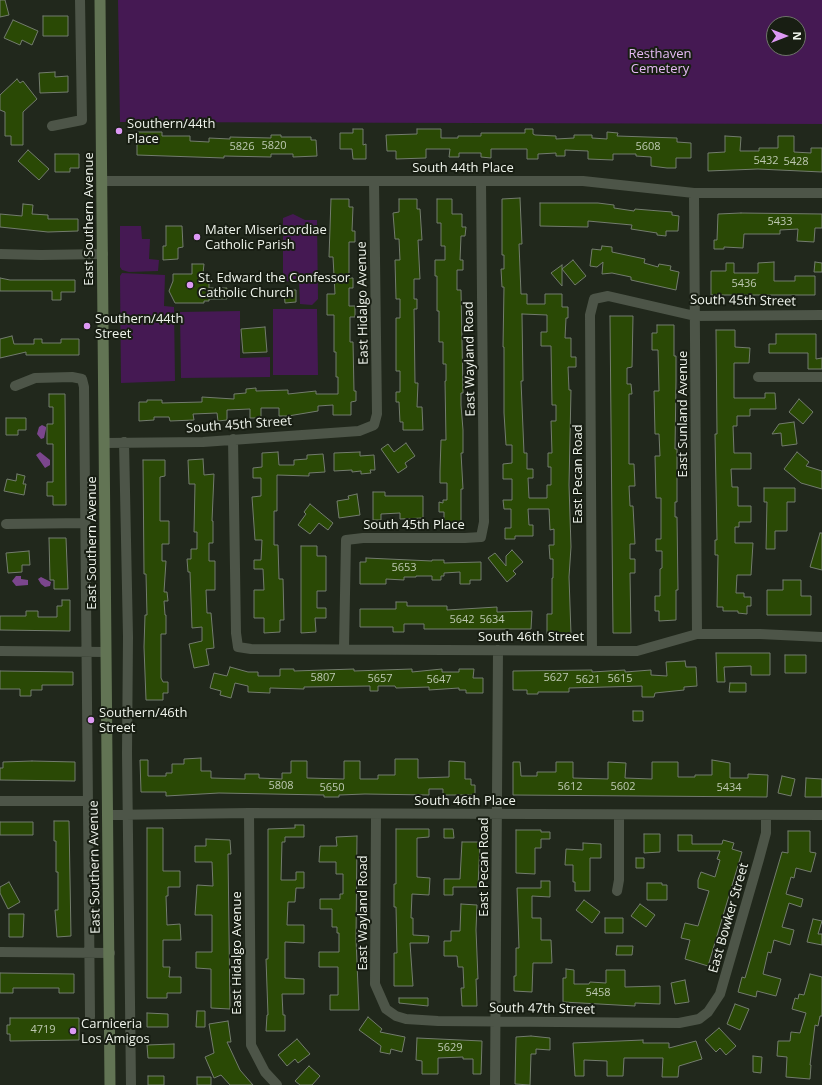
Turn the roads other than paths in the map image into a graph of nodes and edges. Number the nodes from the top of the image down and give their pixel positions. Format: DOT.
graph roads {
  1 [pos="80,0"];
  2 [pos="100,0"];
  3 [pos="52,126"];
  4 [pos="102,181"];
  5 [pos="374,181"];
  6 [pos="481,181"];
  7 [pos="694,193"];
  8 [pos="822,193"];
  9 [pos="0,254"];
  10 [pos="103,254"];
  11 [pos="594,298"];
  12 [pos="822,315"];
  13 [pos="695,316"];
  14 [pos="758,377"];
  15 [pos="822,377"];
  16 [pos="15,386"];
  17 [pos="374,425"];
  18 [pos="233,439"];
  19 [pos="124,442"];
  20 [pos="105,443"];
  21 [pos="85,523"];
  22 [pos="6,524"];
  23 [pos="481,536"];
  24 [pos="697,634"];
  25 [pos="822,637"];
  26 [pos="344,649"];
  27 [pos="498,650"];
  28 [pos="592,650"];
  29 [pos="0,651"];
  30 [pos="86,651"];
  31 [pos="106,652"];
  32 [pos="0,801"];
  33 [pos="87,801"];
  34 [pos="249,813"];
  35 [pos="128,814"];
  36 [pos="376,814"];
  37 [pos="497,814"];
  38 [pos="108,815"];
  39 [pos="619,815"];
  40 [pos="822,815"];
  41 [pos="766,816"];
  42 [pos="617,891"];
  43 [pos="0,952"];
  44 [pos="89,952"];
  45 [pos="110,952"];
  46 [pos="386,1009"];
  47 [pos="90,1017"];
  48 [pos="699,1019"];
  49 [pos="496,1021"];
  50 [pos="110,1085"];
  51 [pos="131,1085"];
  52 [pos="277,1085"];
  53 [pos="496,1085"];
  1 -- 3 [label="street"];
  2 -- 4 [label="main road, East Southern Avenue"];
  4 -- 5 [label="street, South 44th Place"];
  4 -- 10 [label="main road, East Southern Avenue"];
  5 -- 6 [label="street, South 44th Place"];
  5 -- 17 [label="street, East Hidalgo Avenue"];
  6 -- 7 [label="street, South 44th Place"];
  6 -- 23 [label="street, East Wayland Road"];
  7 -- 8 [label="street, South 44th Place"];
  7 -- 13 [label="street, East Sunland Avenue"];
  9 -- 10 [label="street"];
  10 -- 20 [label="main road, East Southern Avenue"];
  11 -- 13 [label="street, South 45th Street"];
  11 -- 28 [label="street, East Pecan Road"];
  12 -- 13 [label="street, South 45th Street"];
  13 -- 24 [label="street, East Sunland Avenue"];
  14 -- 15 [label="street"];
  16 -- 21 [label="street, East Southern Avenue"];
  17 -- 18 [label="street, South 45th Street"];
  18 -- 19 [label="street, South 45th Street"];
  18 -- 26 [label="street, South 46th Street"];
  19 -- 20 [label="street, South 45th Street"];
  19 -- 35 [label="street"];
  20 -- 31 [label="main road, East Southern Avenue"];
  21 -- 22 [label="street"];
  21 -- 30 [label="street, East Southern Avenue"];
  23 -- 26 [label="street, South 45th Place"];
  24 -- 25 [label="street, South 46th Street"];
  24 -- 28 [label="street, South 46th Street"];
  26 -- 27 [label="street, South 46th Street"];
  27 -- 28 [label="street, South 46th Street"];
  27 -- 37 [label="street, East Pecan Road"];
  29 -- 30 [label="street"];
  30 -- 31 [label="street"];
  30 -- 33 [label="street, East Southern Avenue"];
  31 -- 38 [label="main road, East Southern Avenue"];
  32 -- 33 [label="street"];
  33 -- 44 [label="street, East Southern Avenue"];
  34 -- 35 [label="street, South 46th Place"];
  34 -- 36 [label="street, South 46th Place"];
  34 -- 52 [label="street, East Hidalgo Avenue"];
  35 -- 38 [label="street, South 46th Place"];
  35 -- 51 [label="street"];
  36 -- 37 [label="street, South 46th Place"];
  36 -- 46 [label="street, East Wayland Road"];
  37 -- 39 [label="street, South 46th Place"];
  37 -- 49 [label="street, East Pecan Road"];
  38 -- 45 [label="main road, East Southern Avenue"];
  39 -- 41 [label="street, South 46th Place"];
  39 -- 42 [label="street"];
  40 -- 41 [label="street, South 46th Place"];
  41 -- 48 [label="street, East Bowker Street"];
  43 -- 44 [label="street"];
  44 -- 45 [label="street"];
  44 -- 47 [label="street, East Southern Avenue"];
  45 -- 50 [label="main road, East Southern Avenue"];
  46 -- 49 [label="street, South 47th Street"];
  48 -- 49 [label="street, South 47th Street"];
  49 -- 53 [label="street, East Pecan Road"];
}
